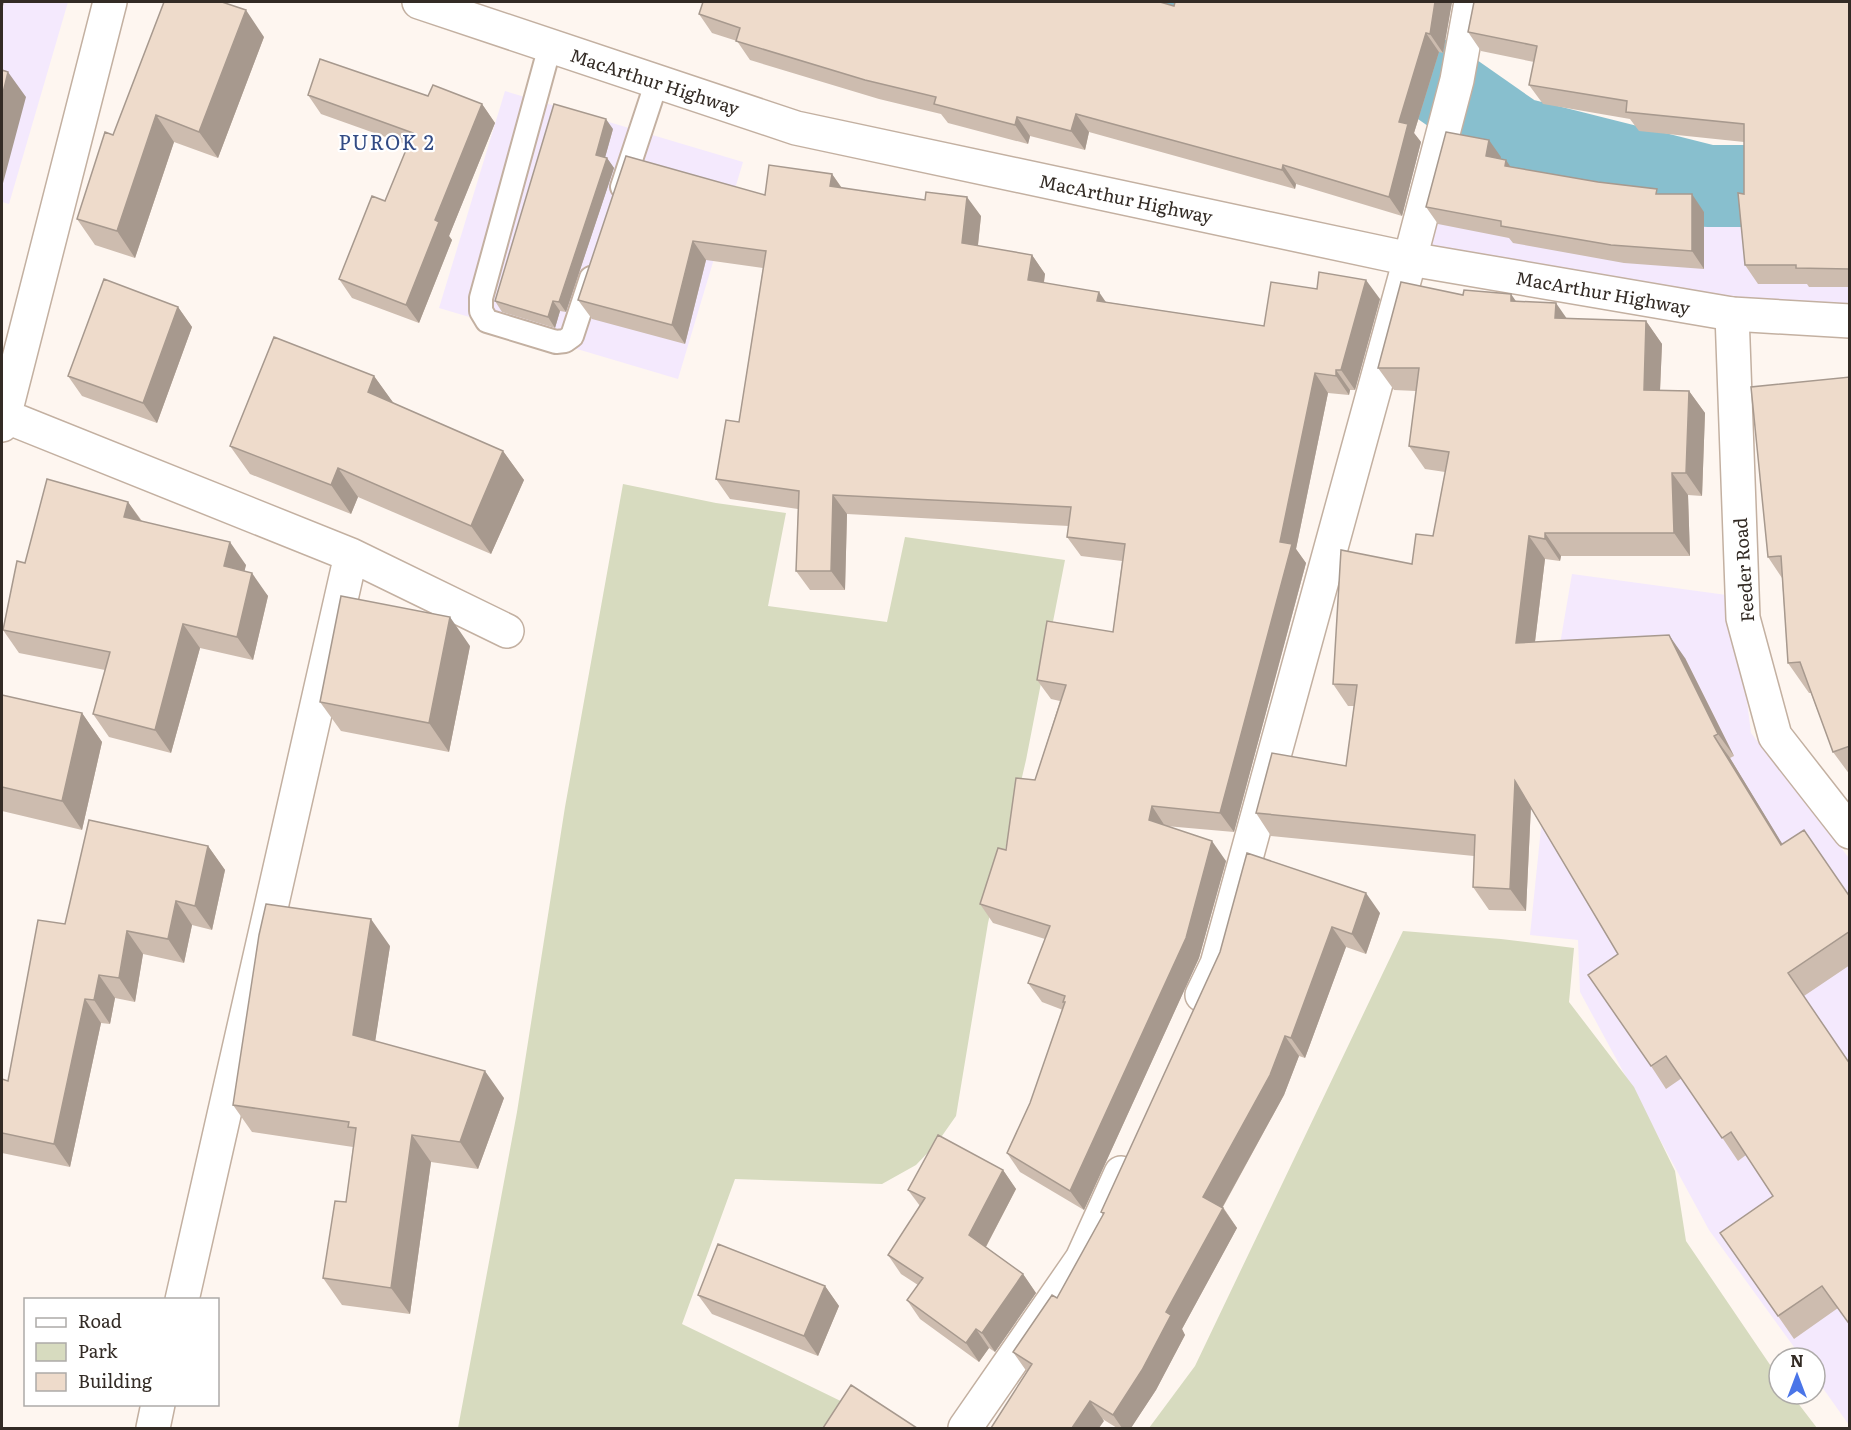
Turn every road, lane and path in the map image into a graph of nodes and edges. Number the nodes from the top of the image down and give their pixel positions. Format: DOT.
graph roads {
  1 [pos="110,2"];
  2 [pos="419,2"];
  3 [pos="1471,2"];
  4 [pos="550,46"];
  5 [pos="657,81"];
  6 [pos="616,203"];
  7 [pos="598,258"];
  8 [pos="1410,260"];
  9 [pos="1732,314"];
  10 [pos="1850,321"];
  11 [pos="2,419"];
  12 [pos="351,555"];
  13 [pos="507,632"];
  14 [pos="1850,832"];
  15 [pos="1189,1024"];
  16 [pos="1136,1141"];
  17 [pos="182,1298"];
  18 [pos="158,1406"];
  19 [pos="153,1428"];
  20 [pos="965,1428"];
  1 -- 11 [label="street"];
  2 -- 4 [label="street, MacArthur Highway"];
  3 -- 8 [label="street"];
  4 -- 5 [label="street, MacArthur Highway"];
  4 -- 7 [label="lane"];
  5 -- 6 [label="lane"];
  5 -- 8 [label="street, MacArthur Highway"];
  8 -- 9 [label="street, MacArthur Highway"];
  8 -- 15 [label="street"];
  9 -- 10 [label="street, MacArthur Highway"];
  9 -- 14 [label="street, Feeder Road"];
  11 -- 12 [label="street"];
  12 -- 13 [label="street"];
  12 -- 17 [label="street"];
  16 -- 20 [label="street"];
  18 -- 19 [label="street"];
}
